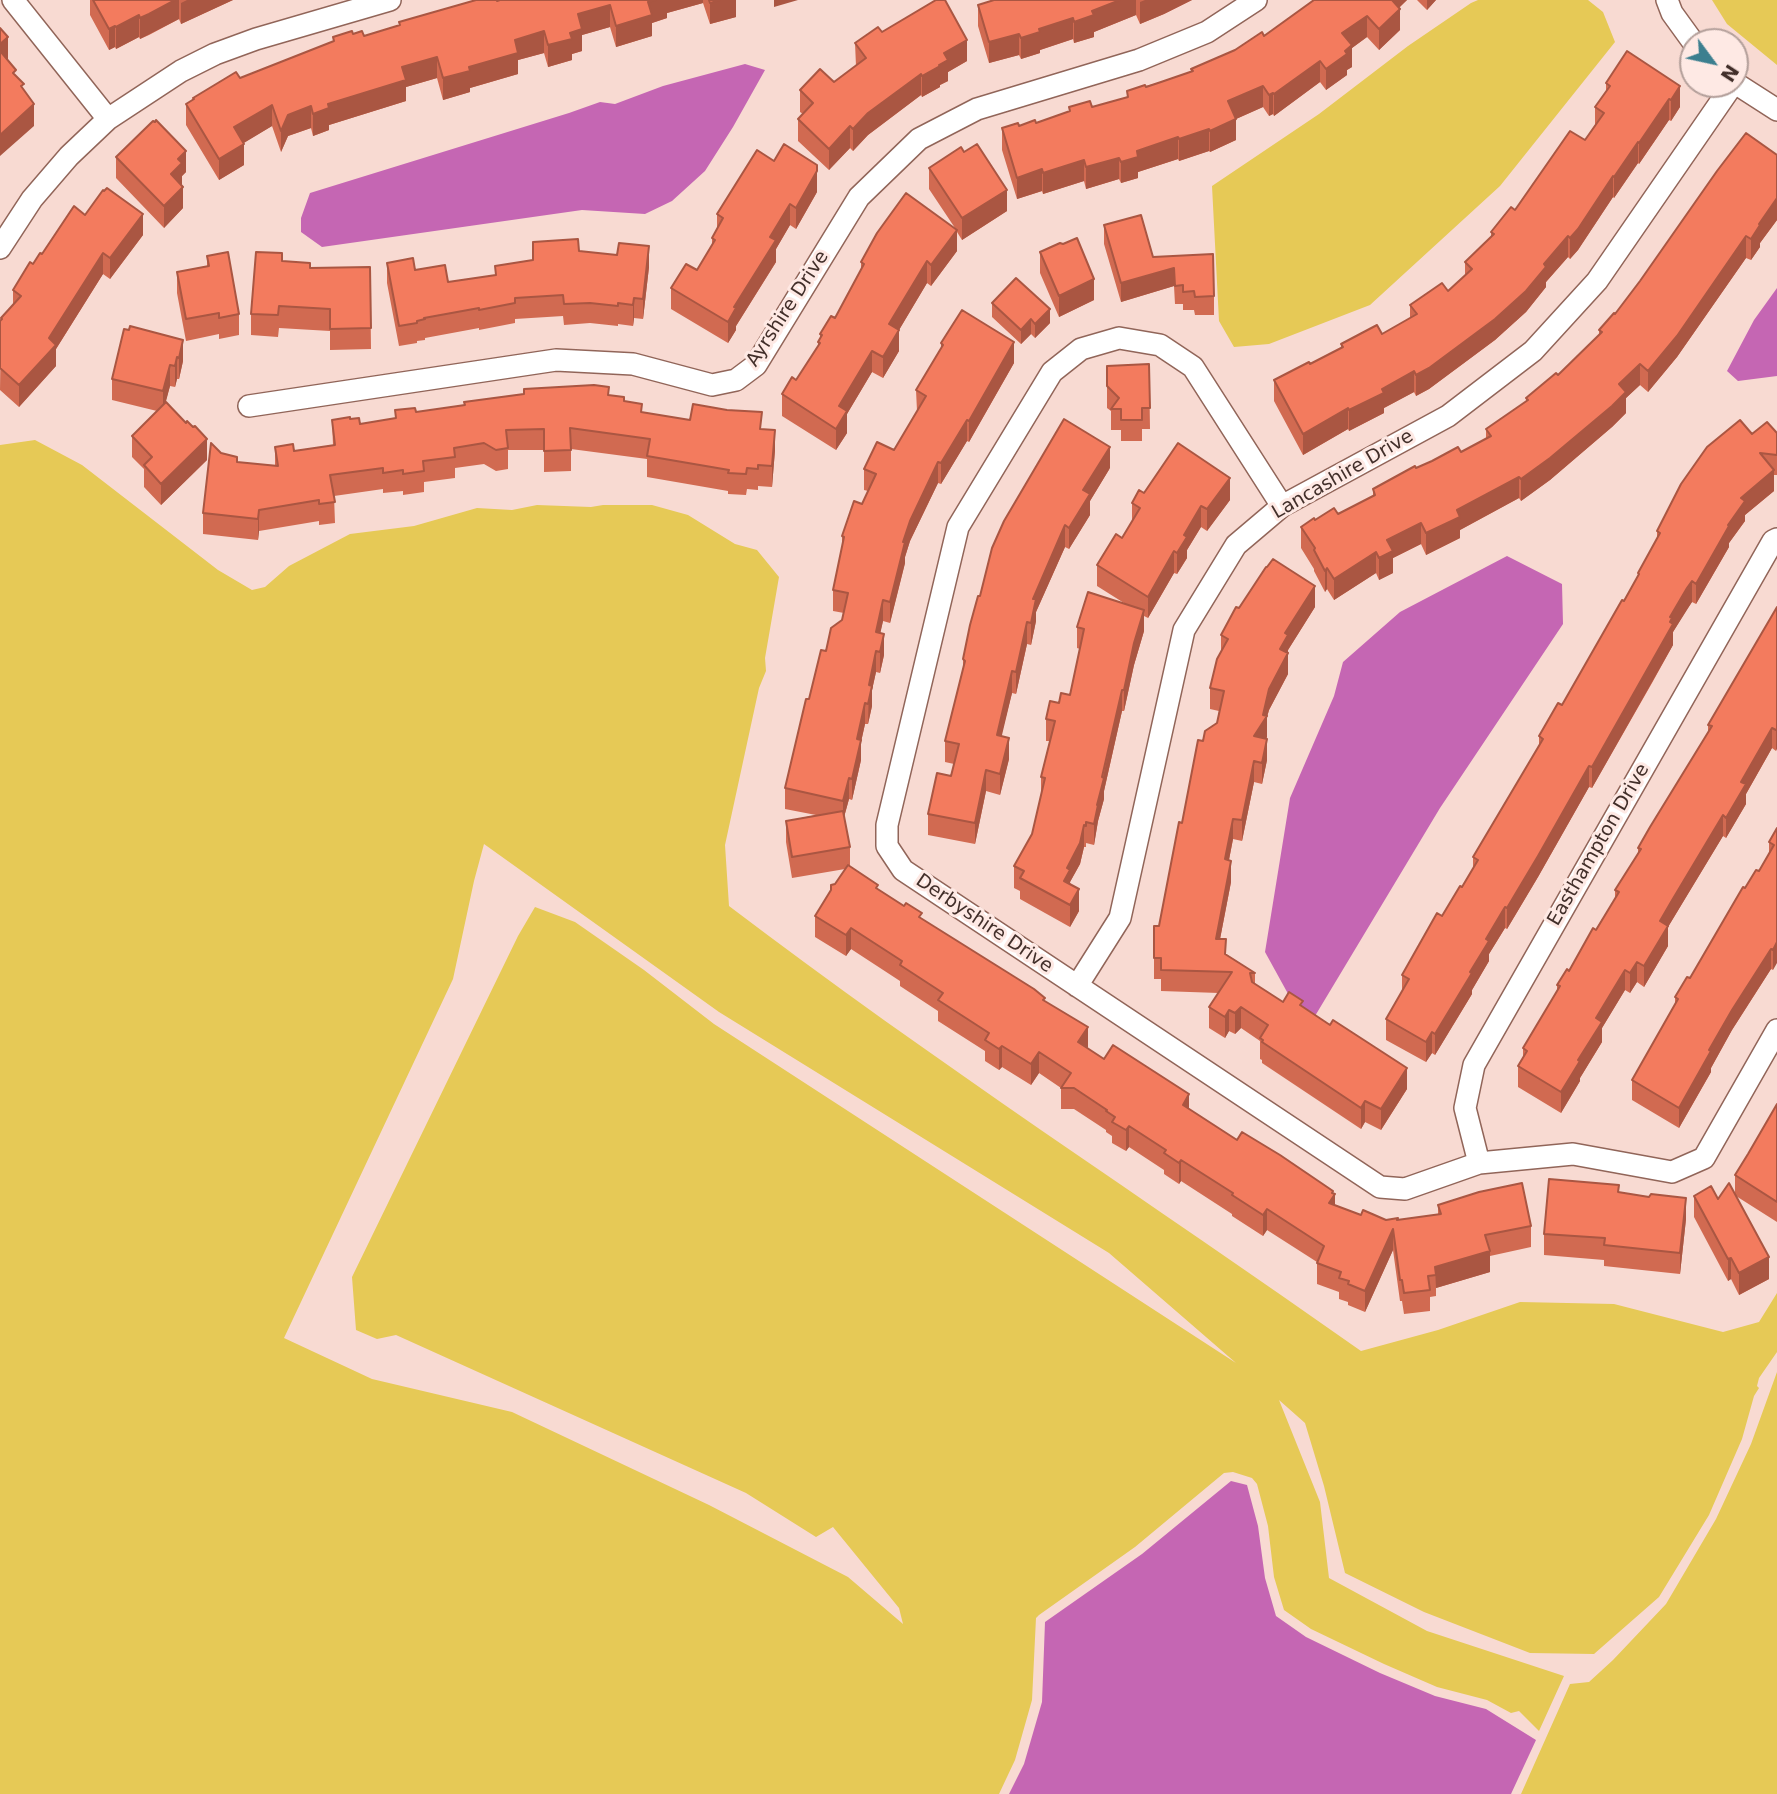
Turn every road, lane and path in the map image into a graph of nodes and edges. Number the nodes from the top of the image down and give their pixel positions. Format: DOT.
graph roads {
  1 [pos="13,0"];
  2 [pos="390,0"];
  3 [pos="1256,0"];
  4 [pos="1667,0"];
  5 [pos="1683,28"];
  6 [pos="1749,93"];
  7 [pos="1724,98"];
  8 [pos="1777,110"];
  9 [pos="108,119"];
  10 [pos="0,248"];
  11 [pos="249,406"];
  12 [pos="1282,506"];
  13 [pos="1777,539"];
  14 [pos="1077,986"];
  15 [pos="1777,1030"];
  16 [pos="1479,1163"];
  1 -- 9 [label="street"];
  2 -- 9 [label="street"];
  3 -- 11 [label="street, Ayrshire Drive"];
  4 -- 5 [label="street"];
  6 -- 8 [label="street"];
  7 -- 12 [label="street, Lancashire Drive"];
  9 -- 10 [label="street"];
  12 -- 14 [label="street, Lancashire Drive"];
  12 -- 14 [label="street, Derbyshire Drive"];
  13 -- 16 [label="street, Easthampton Drive"];
  14 -- 16 [label="street, Derbyshire Drive"];
  15 -- 16 [label="street, Derbyshire Drive"];
}
